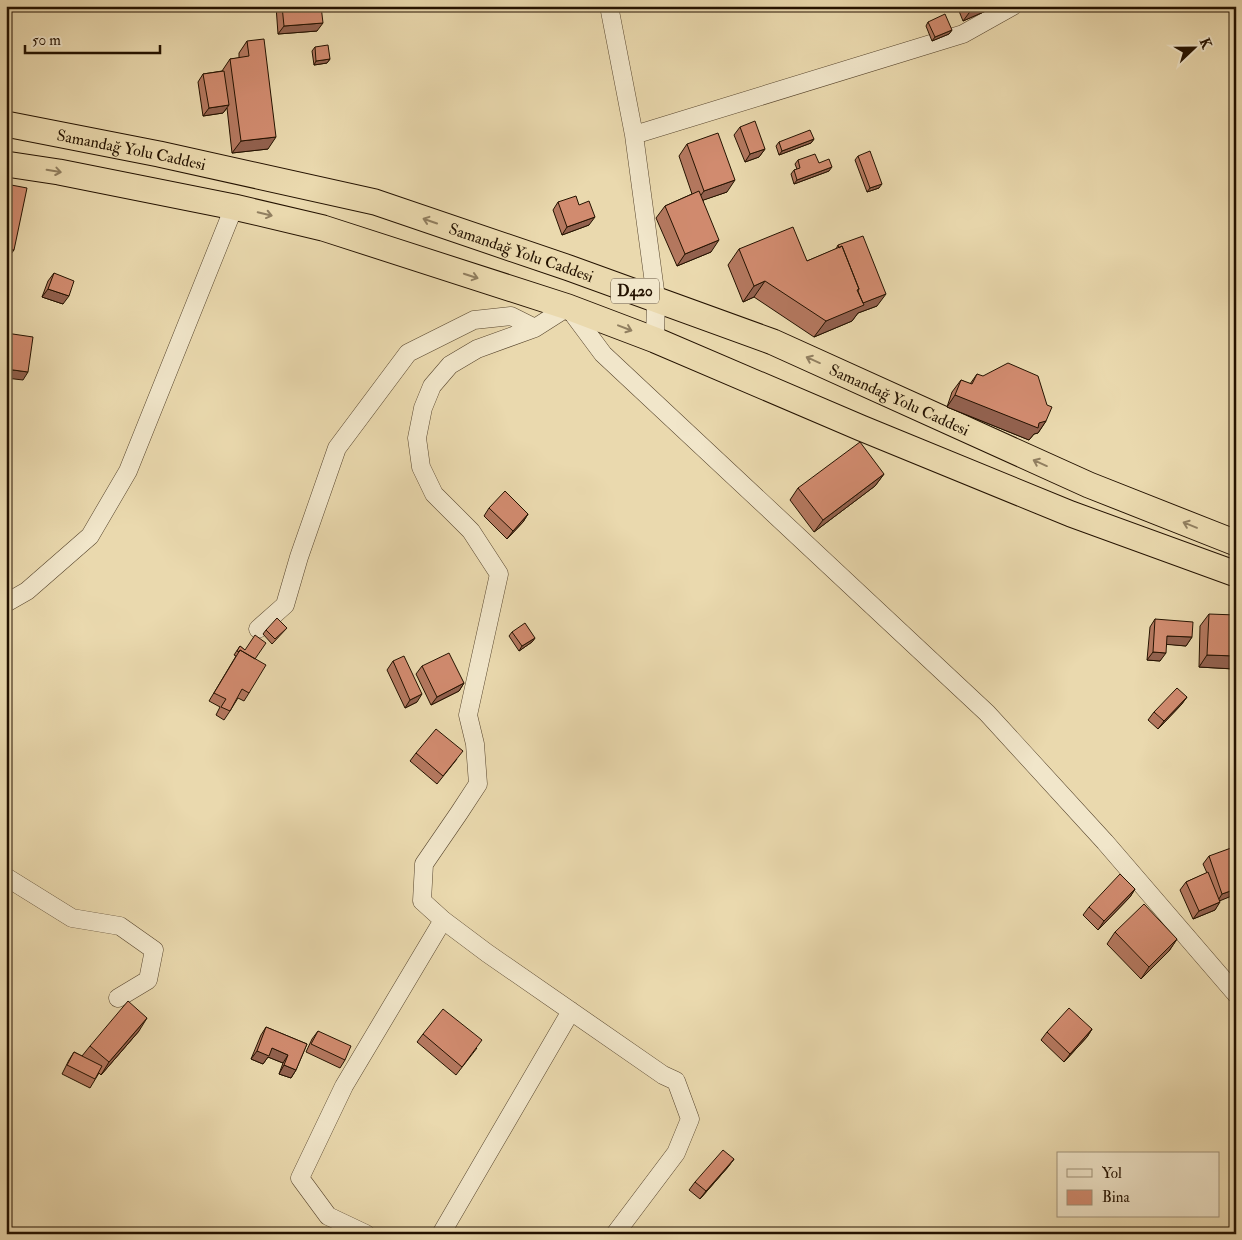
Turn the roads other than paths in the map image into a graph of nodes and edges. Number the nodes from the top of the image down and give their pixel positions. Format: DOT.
graph roads {
  1 [pos="609,6"];
  2 [pos="1013,6"];
  3 [pos="6,124"];
  4 [pos="634,136"];
  5 [pos="6,164"];
  6 [pos="234,207"];
  7 [pos="656,298"];
  8 [pos="568,307"];
  9 [pos="535,328"];
  10 [pos="656,340"];
  11 [pos="1236,543"];
  12 [pos="1236,574"];
  13 [pos="6,603"];
  14 [pos="258,629"];
  15 [pos="6,877"];
  16 [pos="443,920"];
  17 [pos="1236,994"];
  18 [pos="118,998"];
  19 [pos="571,1011"];
  20 [pos="366,1234"];
  21 [pos="441,1234"];
  22 [pos="615,1234"];
  1 -- 4 [label="street"];
  2 -- 4 [label="street"];
  7 -- 3 [label="highway, Samandağ Yolu Caddesi / D420, one-way"];
  4 -- 7 [label="street"];
  5 -- 6 [label="highway, D420, one-way"];
  6 -- 8 [label="highway, D420, one-way"];
  6 -- 13 [label="street"];
  7 -- 10 [label="street"];
  11 -- 7 [label="highway, Samandağ Yolu Caddesi / D420, one-way"];
  8 -- 9 [label="street"];
  8 -- 10 [label="highway, D420, one-way"];
  8 -- 17 [label="street"];
  9 -- 14 [label="street"];
  9 -- 16 [label="street"];
  10 -- 12 [label="highway, D420"];
  15 -- 18 [label="street"];
  16 -- 19 [label="street"];
  16 -- 20 [label="street"];
  19 -- 21 [label="street"];
  19 -- 22 [label="street"];
}
